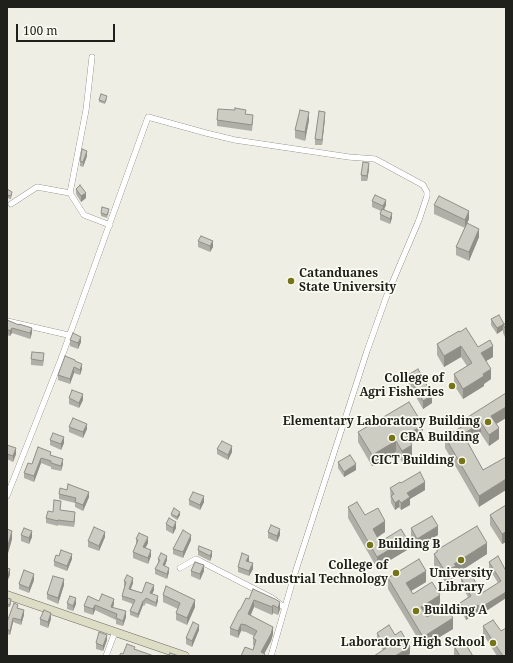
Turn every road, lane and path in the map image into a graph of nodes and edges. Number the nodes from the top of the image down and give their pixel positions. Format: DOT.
graph roads {
  1 [pos="92,57"];
  2 [pos="70,194"];
  3 [pos="10,204"];
  4 [pos="110,226"];
  5 [pos="7,321"];
  6 [pos="68,336"];
  7 [pos="7,496"];
  8 [pos="180,568"];
  9 [pos="7,594"];
  10 [pos="285,608"];
  11 [pos="115,632"];
  12 [pos="106,656"];
  13 [pos="185,656"];
  14 [pos="271,656"];
  1 -- 2 [label="street"];
  2 -- 3 [label="street"];
  2 -- 4 [label="street"];
  4 -- 6 [label="street"];
  4 -- 10 [label="street"];
  5 -- 6 [label="street"];
  6 -- 7 [label="street"];
  8 -- 10 [label="street"];
  9 -- 11 [label="street"];
  10 -- 14 [label="street"];
  11 -- 12 [label="street"];
  11 -- 13 [label="street"];
}
